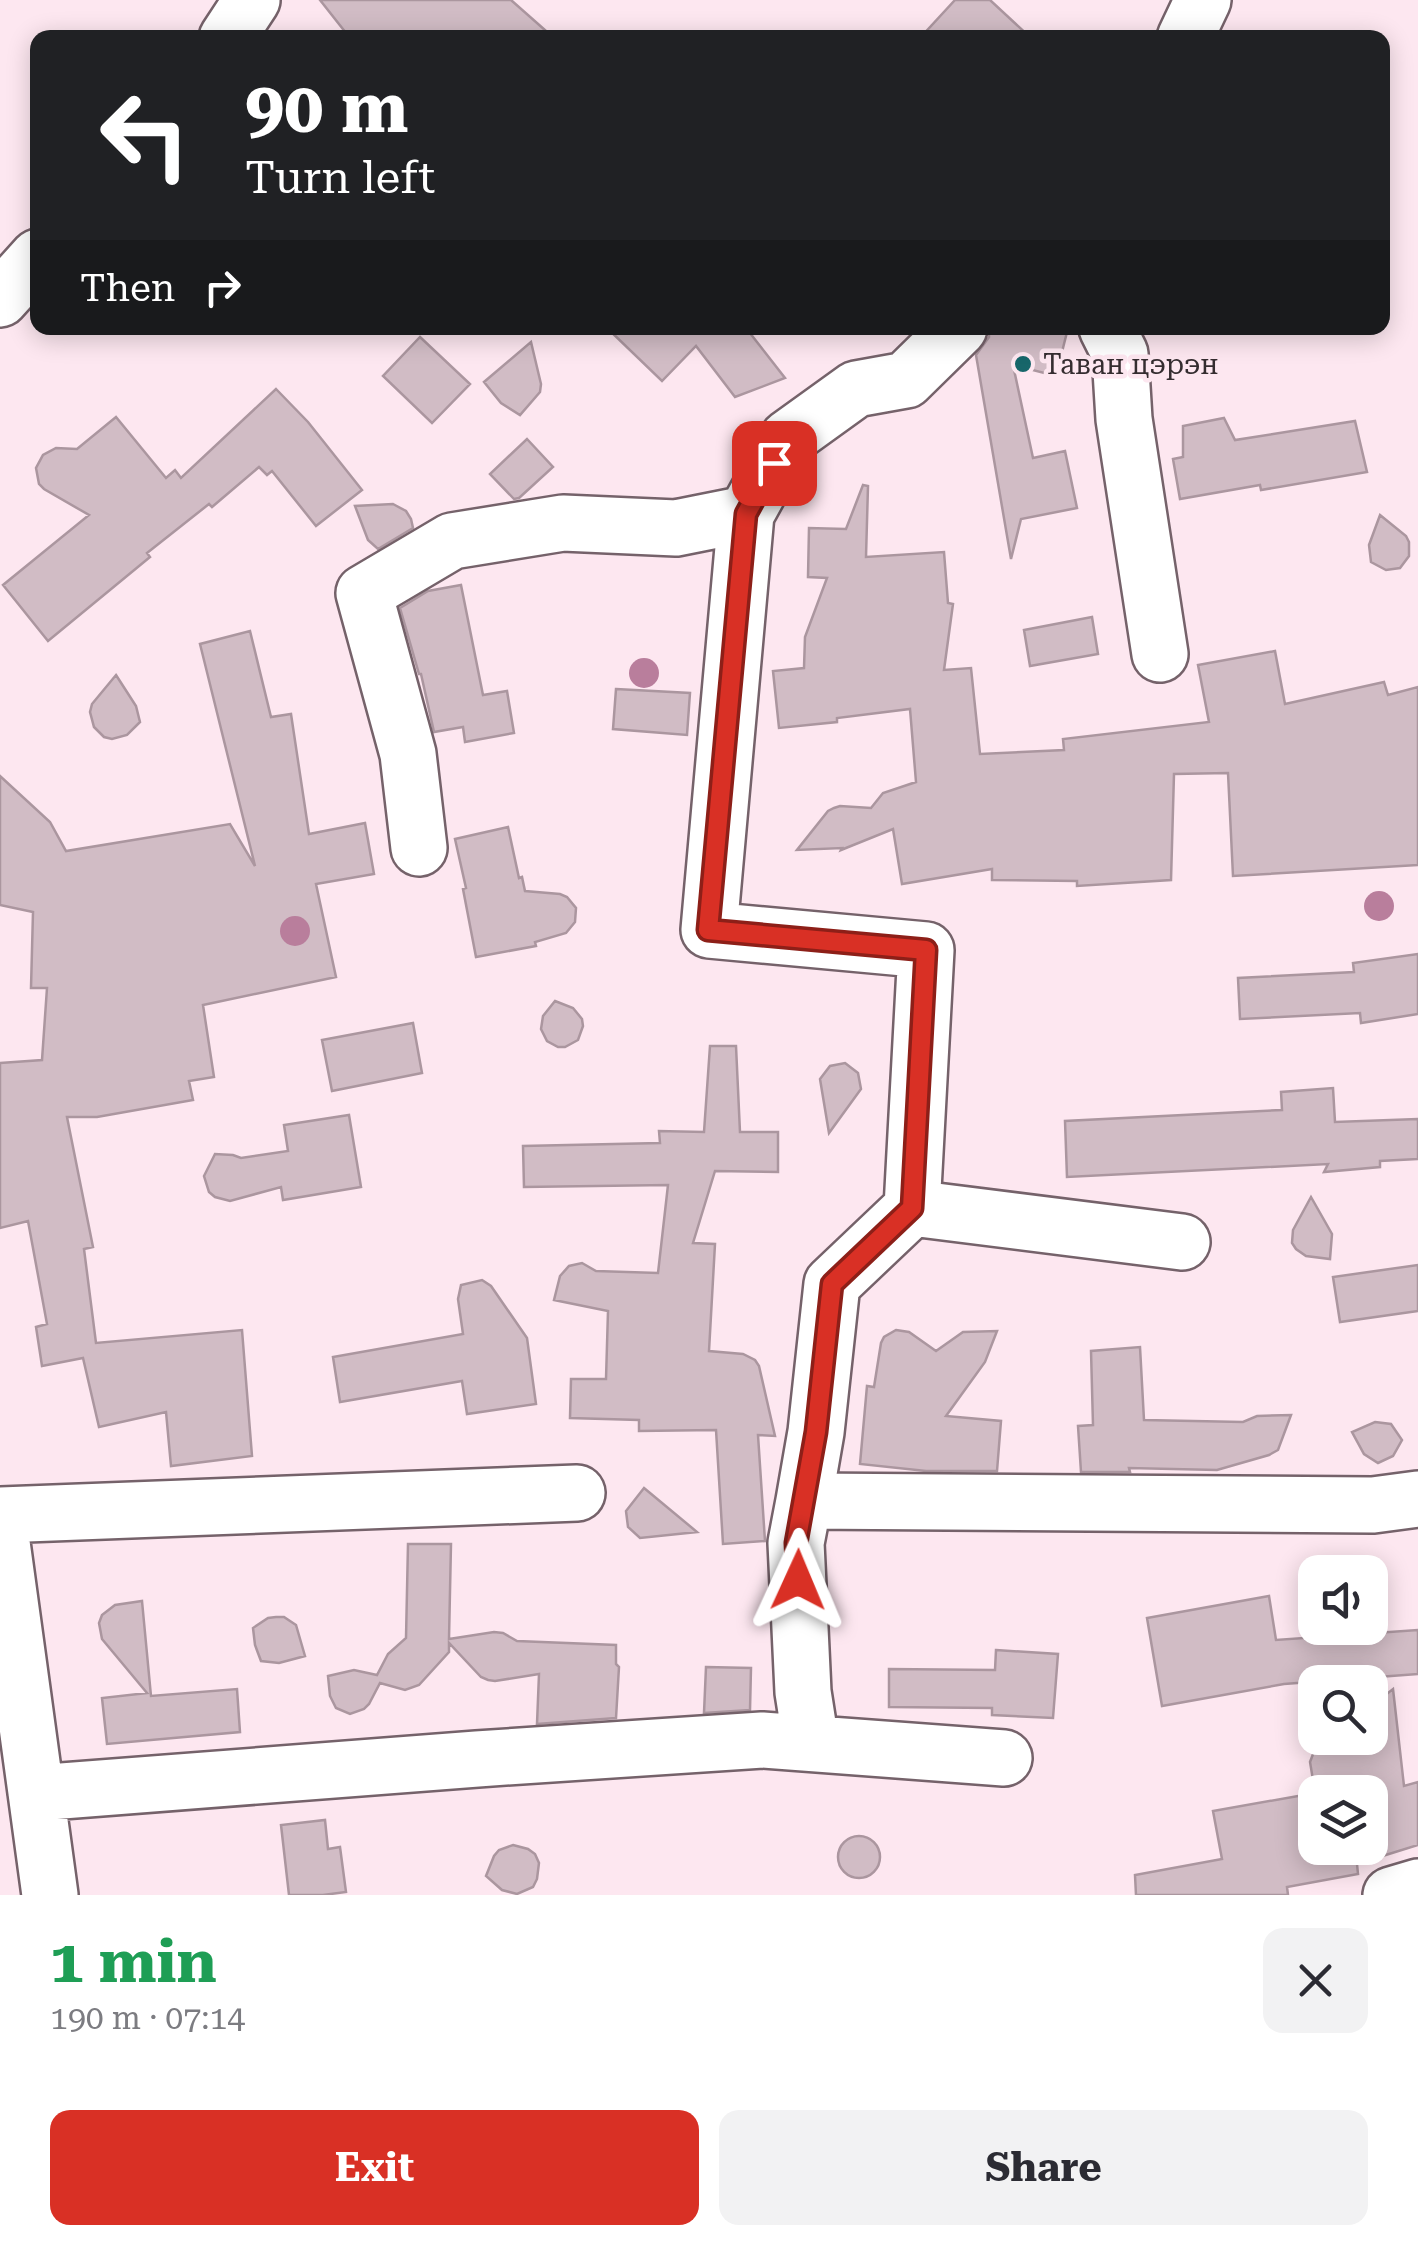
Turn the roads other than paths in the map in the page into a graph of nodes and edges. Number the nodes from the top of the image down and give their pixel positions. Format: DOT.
graph roads {
  1 [pos="252,0"];
  2 [pos="1203,0"];
  3 [pos="232,30"];
  4 [pos="1190,30"];
  5 [pos="30,266"];
  6 [pos="0,299"];
  7 [pos="952,335"];
  8 [pos="1110,335"];
  9 [pos="746,514"];
  10 [pos="1160,654"];
  11 [pos="419,848"];
  12 [pos="912,1208"];
  13 [pos="1182,1242"];
  14 [pos="577,1493"];
  15 [pos="1418,1499"];
  16 [pos="804,1500"];
  17 [pos="0,1515"];
  18 [pos="0,1528"];
  19 [pos="811,1744"];
  20 [pos="1004,1758"];
  21 [pos="36,1793"];
  22 [pos="1418,1887"];
  23 [pos="50,1895"];
  24 [pos="1391,1895"];
  1 -- 3 [label="street"];
  2 -- 4 [label="street"];
  5 -- 6 [label="street"];
  7 -- 9 [label="street"];
  8 -- 10 [label="street"];
  9 -- 11 [label="street"];
  9 -- 12 [label="street"];
  12 -- 13 [label="street"];
  12 -- 16 [label="street"];
  14 -- 17 [label="street"];
  15 -- 16 [label="street"];
  16 -- 19 [label="street"];
  18 -- 21 [label="street"];
  19 -- 20 [label="street"];
  19 -- 21 [label="street"];
  21 -- 23 [label="street"];
  22 -- 24 [label="street"];
}
